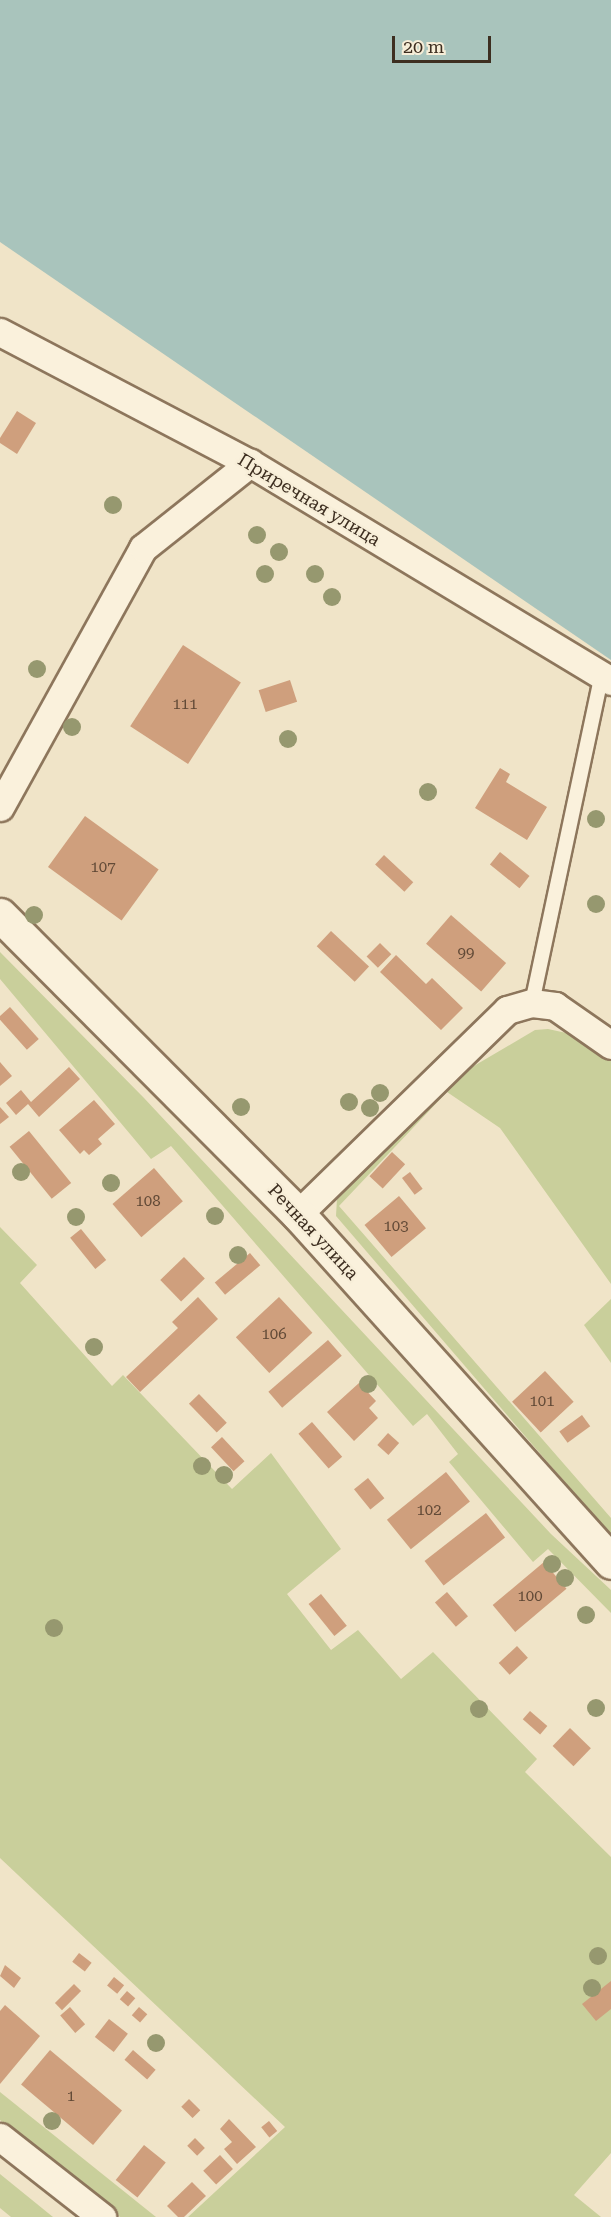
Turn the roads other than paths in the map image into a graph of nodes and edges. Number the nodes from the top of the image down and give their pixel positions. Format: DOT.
graph roads {
  1 [pos="0,332"];
  2 [pos="250,463"];
  3 [pos="607,678"];
  4 [pos="0,807"];
  5 [pos="0,915"];
  6 [pos="532,1002"];
  7 [pos="611,1045"];
  8 [pos="298,1214"];
  9 [pos="611,1562"];
  10 [pos="0,2137"];
  11 [pos="102,2217"];
  1 -- 2 [label="street, Приречная улица"];
  2 -- 3 [label="street, Приречная улица"];
  2 -- 4 [label="street"];
  3 -- 6 [label="lane"];
  5 -- 8 [label="street, Речная улица"];
  6 -- 7 [label="street"];
  6 -- 8 [label="street"];
  8 -- 9 [label="street, Речная улица"];
  10 -- 11 [label="street"];
}
